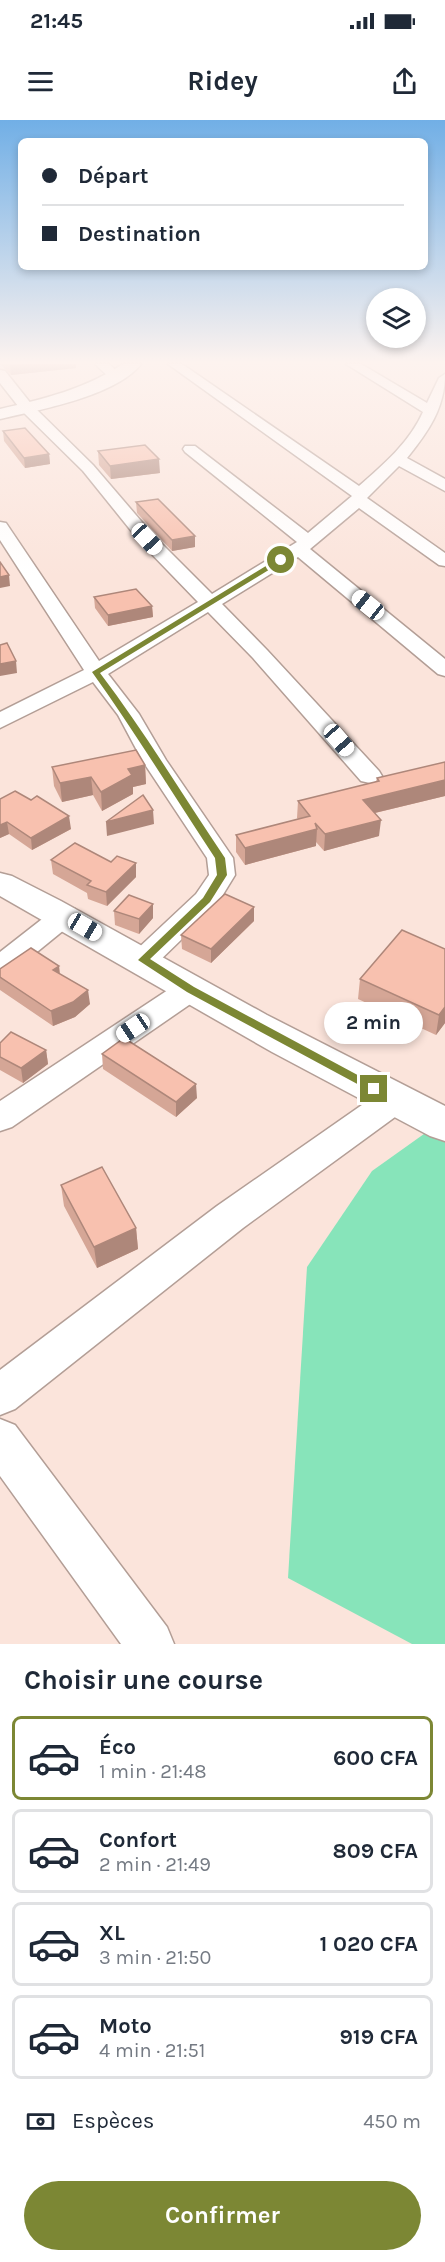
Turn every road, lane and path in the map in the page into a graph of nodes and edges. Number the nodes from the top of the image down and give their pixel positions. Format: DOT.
graph roads {
  1 [pos="55,435"];
  2 [pos="273,435"];
  3 [pos="418,435"];
  4 [pos="190,449"];
  5 [pos="398,459"];
  6 [pos="445,486"];
  7 [pos="359,497"];
  8 [pos="0,527"];
  9 [pos="303,545"];
  10 [pos="445,561"];
  11 [pos="210,603"];
  12 [pos="445,670"];
  13 [pos="96,672"];
  14 [pos="0,721"];
  15 [pos="370,776"];
  16 [pos="0,883"];
  17 [pos="65,915"];
  18 [pos="143,960"];
  19 [pos="0,967"];
  20 [pos="190,989"];
  21 [pos="394,1100"];
  22 [pos="0,1118"];
  23 [pos="445,1125"];
  24 [pos="0,1395"];
  25 [pos="0,1440"];
  26 [pos="150,1644"];
  1 -- 11 [label="street"];
  2 -- 7 [label="street"];
  3 -- 5 [label="street"];
  4 -- 9 [label="street"];
  5 -- 6 [label="street"];
  5 -- 7 [label="street"];
  7 -- 9 [label="street"];
  7 -- 10 [label="street"];
  8 -- 13 [label="street"];
  9 -- 11 [label="street"];
  9 -- 12 [label="street"];
  11 -- 13 [label="street"];
  11 -- 15 [label="street"];
  13 -- 14 [label="street"];
  13 -- 18 [label="street"];
  16 -- 17 [label="main road"];
  17 -- 18 [label="main road"];
  17 -- 19 [label="street"];
  18 -- 20 [label="main road"];
  20 -- 21 [label="main road"];
  20 -- 22 [label="street"];
  21 -- 23 [label="main road"];
  21 -- 24 [label="street"];
  25 -- 26 [label="street"];
}
